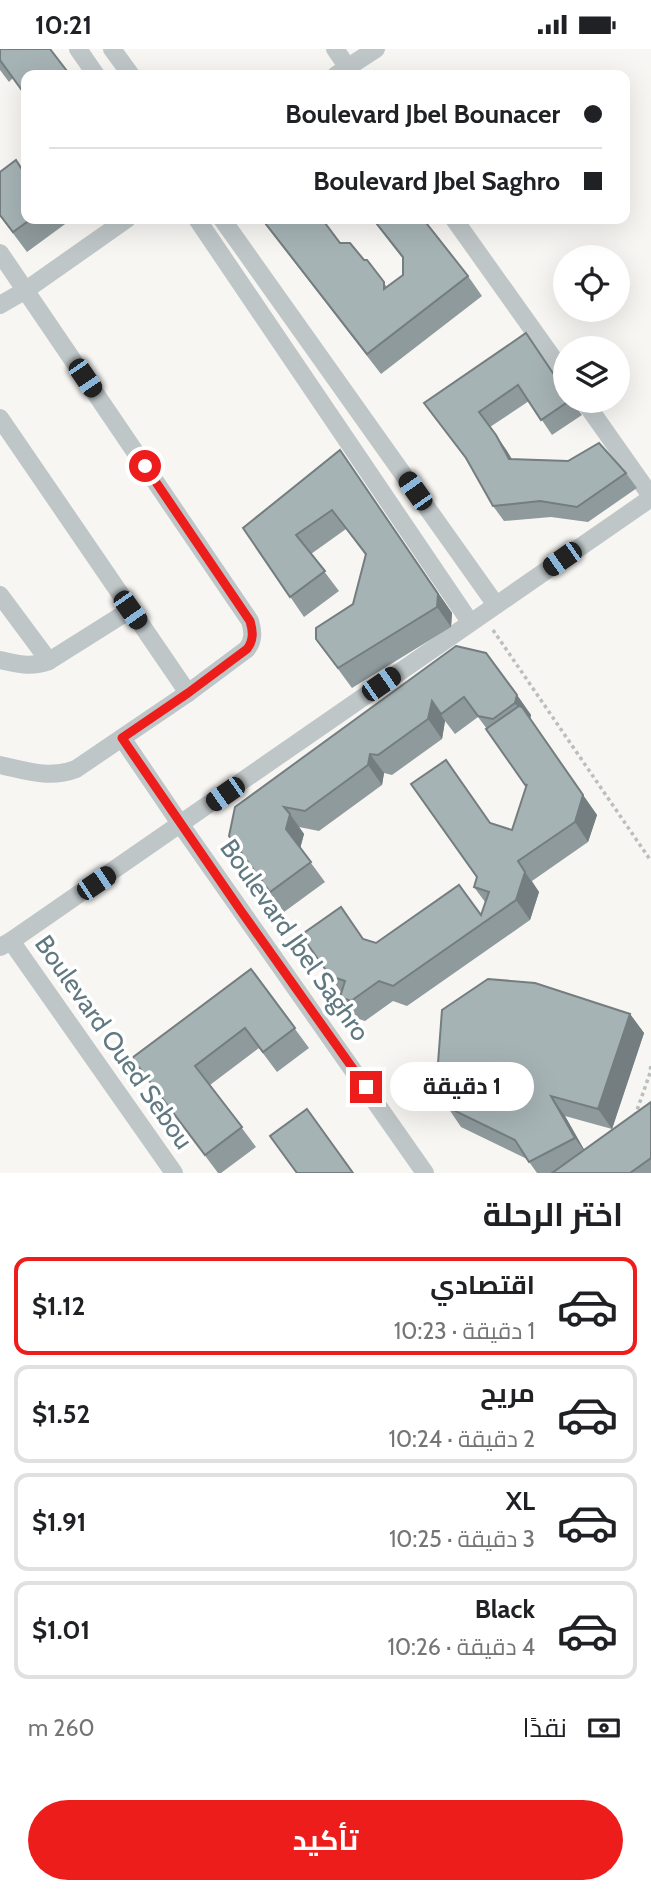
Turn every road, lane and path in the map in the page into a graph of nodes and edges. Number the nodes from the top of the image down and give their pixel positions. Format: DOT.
graph roads {
  1 [pos="78,49"];
  2 [pos="112,49"];
  3 [pos="335,49"];
  4 [pos="376,49"];
  5 [pos="93,70"];
  6 [pos="127,70"];
  7 [pos="344,70"];
  8 [pos="349,70"];
  9 [pos="120,224"];
  10 [pos="201,224"];
  11 [pos="225,224"];
  12 [pos="458,224"];
  13 [pos="0,253"];
  14 [pos="26,290"];
  15 [pos="0,305"];
  16 [pos="553,358"];
  17 [pos="592,413"];
  18 [pos="1,422"];
  19 [pos="651,497"];
  20 [pos="3,607"];
  21 [pos="130,610"];
  22 [pos="483,613"];
  23 [pos="0,660"];
  24 [pos="49,661"];
  25 [pos="188,693"];
  26 [pos="122,738"];
  27 [pos="1,767"];
  28 [pos="181,825"];
  29 [pos="651,861"];
  30 [pos="3,943"];
  31 [pos="651,1064"];
  32 [pos="627,1125"];
  33 [pos="174,1173"];
  34 [pos="425,1173"];
  1 -- 5 [label="street"];
  2 -- 6 [label="street"];
  3 -- 7 [label="street"];
  4 -- 8 [label="street"];
  9 -- 14 [label="street"];
  10 -- 22 [label="street"];
  11 -- 22 [label="street"];
  12 -- 16 [label="street"];
  13 -- 14 [label="street"];
  14 -- 15 [label="street"];
  14 -- 25 [label="street"];
  17 -- 19 [label="street"];
  18 -- 21 [label="street"];
  19 -- 22 [label="street"];
  20 -- 24 [label="street"];
  21 -- 24 [label="street"];
  21 -- 25 [label="street"];
  22 -- 28 [label="street"];
  22 -- 29 [label="path"];
  23 -- 24 [label="street"];
  25 -- 26 [label="street"];
  26 -- 27 [label="street"];
  26 -- 28 [label="street, Boulevard Jbel Saghro"];
  28 -- 30 [label="street"];
  28 -- 34 [label="street, Boulevard Jbel Saghro"];
  30 -- 33 [label="street, Boulevard Oued Sebou"];
  31 -- 32 [label="path"];
}
